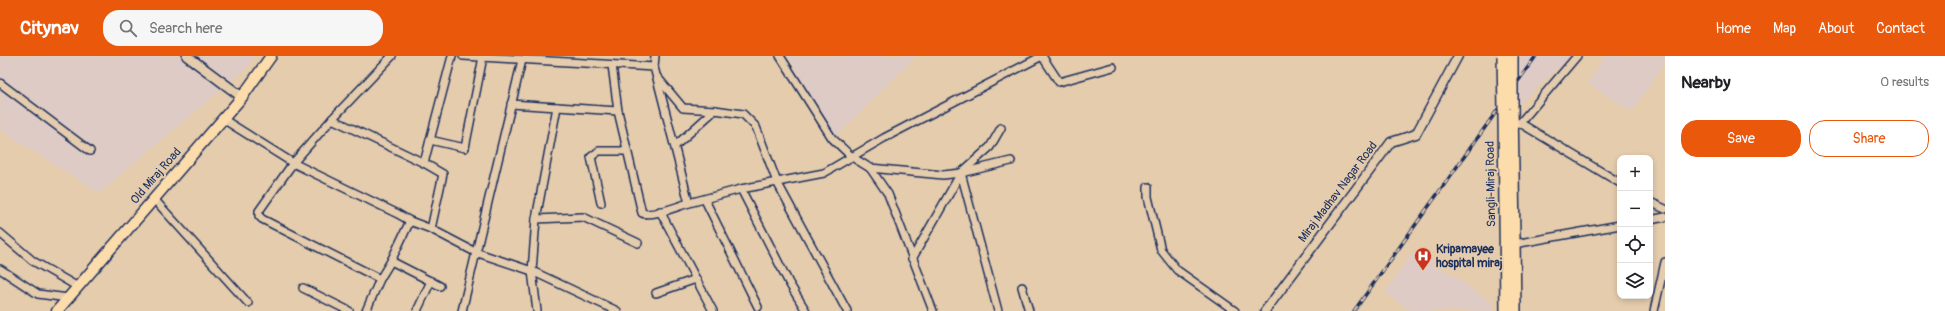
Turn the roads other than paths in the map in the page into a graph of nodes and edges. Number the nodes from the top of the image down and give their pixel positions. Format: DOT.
graph roads {
  1 [pos="188,56"];
  2 [pos="271,56"];
  3 [pos="392,56"];
  4 [pos="452,56"];
  5 [pos="462,56"];
  6 [pos="655,56"];
  7 [pos="780,56"];
  8 [pos="1042,56"];
  9 [pos="1458,56"];
  10 [pos="1503,56"];
  11 [pos="1512,56"];
  12 [pos="1577,56"];
  13 [pos="483,57"];
  14 [pos="522,60"];
  15 [pos="612,65"];
  16 [pos="654,67"];
  17 [pos="1113,67"];
  18 [pos="656,75"];
  19 [pos="0,83"];
  20 [pos="242,97"];
  21 [pos="511,104"];
  22 [pos="1508,106"];
  23 [pos="557,107"];
  24 [pos="715,110"];
  25 [pos="618,111"];
  26 [pos="332,119"];
  27 [pos="222,120"];
  28 [pos="1512,123"];
  29 [pos="1001,128"];
  30 [pos="430,140"];
  31 [pos="675,146"];
  32 [pos="90,151"];
  33 [pos="627,151"];
  34 [pos="852,157"];
  35 [pos="1011,161"];
  36 [pos="293,163"];
  37 [pos="424,163"];
  38 [pos="870,168"];
  39 [pos="961,173"];
  40 [pos="1617,181"];
  41 [pos="777,182"];
  42 [pos="1148,187"];
  43 [pos="741,189"];
  44 [pos="154,199"];
  45 [pos="705,200"];
  46 [pos="601,203"];
  47 [pos="689,203"];
  48 [pos="1653,204"];
  49 [pos="1665,210"];
  50 [pos="660,211"];
  51 [pos="1665,217"];
  52 [pos="536,219"];
  53 [pos="1653,219"];
  54 [pos="410,221"];
  55 [pos="1617,226"];
  56 [pos="431,229"];
  57 [pos="0,233"];
  58 [pos="638,243"];
  59 [pos="1514,244"];
  60 [pos="475,252"];
  61 [pos="912,259"];
  62 [pos="390,261"];
  63 [pos="1665,262"];
  64 [pos="0,269"];
  65 [pos="532,271"];
  66 [pos="380,279"];
  67 [pos="696,279"];
  68 [pos="431,281"];
  69 [pos="440,286"];
  70 [pos="78,287"];
  71 [pos="1022,287"];
  72 [pos="303,288"];
  73 [pos="656,294"];
  74 [pos="68,298"];
  75 [pos="248,302"];
  76 [pos="758,307"];
  77 [pos="57,311"];
  78 [pos="349,311"];
  79 [pos="367,311"];
  80 [pos="417,311"];
  81 [pos="462,311"];
  82 [pos="537,311"];
  83 [pos="615,311"];
  84 [pos="713,311"];
  85 [pos="806,311"];
  86 [pos="847,311"];
  87 [pos="933,311"];
  88 [pos="998,311"];
  89 [pos="1029,311"];
  90 [pos="1235,311"];
  91 [pos="1265,311"];
  92 [pos="1506,311"];
  93 [pos="1515,311"];
  94 [pos="1654,311"];
  1 -- 20 [label="main road"];
  2 -- 20 [label="main road, Old Miraj Road"];
  3 -- 26 [label="street"];
  4 -- 30 [label="street"];
  5 -- 13 [label="street"];
  6 -- 16 [label="street"];
  7 -- 34 [label="street"];
  8 -- 17 [label="street"];
  8 -- 34 [label="street"];
  9 -- 91 [label="street, Miraj Madhav Nagar Road"];
  10 -- 22 [label="highway, Sangli-Miraj Road, bridge"];
  11 -- 22 [label="highway, Sangli-Miraj Road, bridge"];
  12 -- 28 [label="street"];
  13 -- 14 [label="street"];
  13 -- 30 [label="street"];
  14 -- 15 [label="street"];
  14 -- 21 [label="street"];
  15 -- 16 [label="street"];
  15 -- 25 [label="street"];
  16 -- 18 [label="street"];
  18 -- 24 [label="street"];
  18 -- 31 [label="street"];
  19 -- 32 [label="street"];
  20 -- 27 [label="main road, Old Miraj Road"];
  21 -- 23 [label="street"];
  21 -- 60 [label="street"];
  22 -- 28 [label="highway, Sangli-Miraj Road"];
  23 -- 25 [label="street"];
  23 -- 52 [label="street"];
  24 -- 31 [label="street"];
  24 -- 41 [label="street"];
  25 -- 33 [label="street"];
  26 -- 36 [label="street"];
  26 -- 37 [label="street"];
  27 -- 36 [label="street"];
  27 -- 44 [label="main road, Old Miraj Road"];
  28 -- 40 [label="street"];
  28 -- 59 [label="highway, Sangli-Miraj Road"];
  28 -- 92 [label="highway, Sangli-Miraj Road"];
  29 -- 39 [label="street"];
  30 -- 37 [label="street"];
  31 -- 47 [label="street"];
  33 -- 46 [label="street"];
  33 -- 50 [label="street"];
  34 -- 38 [label="street"];
  34 -- 41 [label="street"];
  35 -- 39 [label="street"];
  36 -- 54 [label="street"];
  36 -- 66 [label="street"];
  37 -- 56 [label="street"];
  38 -- 39 [label="street"];
  38 -- 61 [label="street"];
  39 -- 61 [label="street"];
  39 -- 88 [label="street"];
  41 -- 43 [label="street"];
  41 -- 86 [label="street"];
  42 -- 90 [label="street"];
  43 -- 45 [label="street"];
  43 -- 85 [label="street"];
  44 -- 70 [label="main road, Old Miraj Road"];
  44 -- 75 [label="street"];
  45 -- 47 [label="street"];
  45 -- 76 [label="street"];
  47 -- 50 [label="street"];
  48 -- 49 [label="street"];
  50 -- 67 [label="street"];
  51 -- 53 [label="street"];
  52 -- 58 [label="street"];
  52 -- 65 [label="street"];
  54 -- 56 [label="street"];
  54 -- 62 [label="street"];
  55 -- 59 [label="street"];
  56 -- 60 [label="street"];
  57 -- 70 [label="street"];
  59 -- 93 [label="highway, Sangli-Miraj Road"];
  60 -- 65 [label="street"];
  60 -- 81 [label="street"];
  61 -- 87 [label="street"];
  62 -- 66 [label="street"];
  62 -- 68 [label="street"];
  63 -- 94 [label="street"];
  64 -- 74 [label="street"];
  65 -- 82 [label="street"];
  65 -- 83 [label="street"];
  66 -- 79 [label="street"];
  67 -- 73 [label="street"];
  67 -- 84 [label="street"];
  68 -- 69 [label="street"];
  68 -- 80 [label="street"];
  70 -- 74 [label="main road, Old Miraj Road"];
  71 -- 89 [label="street"];
  72 -- 78 [label="street"];
  74 -- 77 [label="main road, Old Miraj Road"];
}
